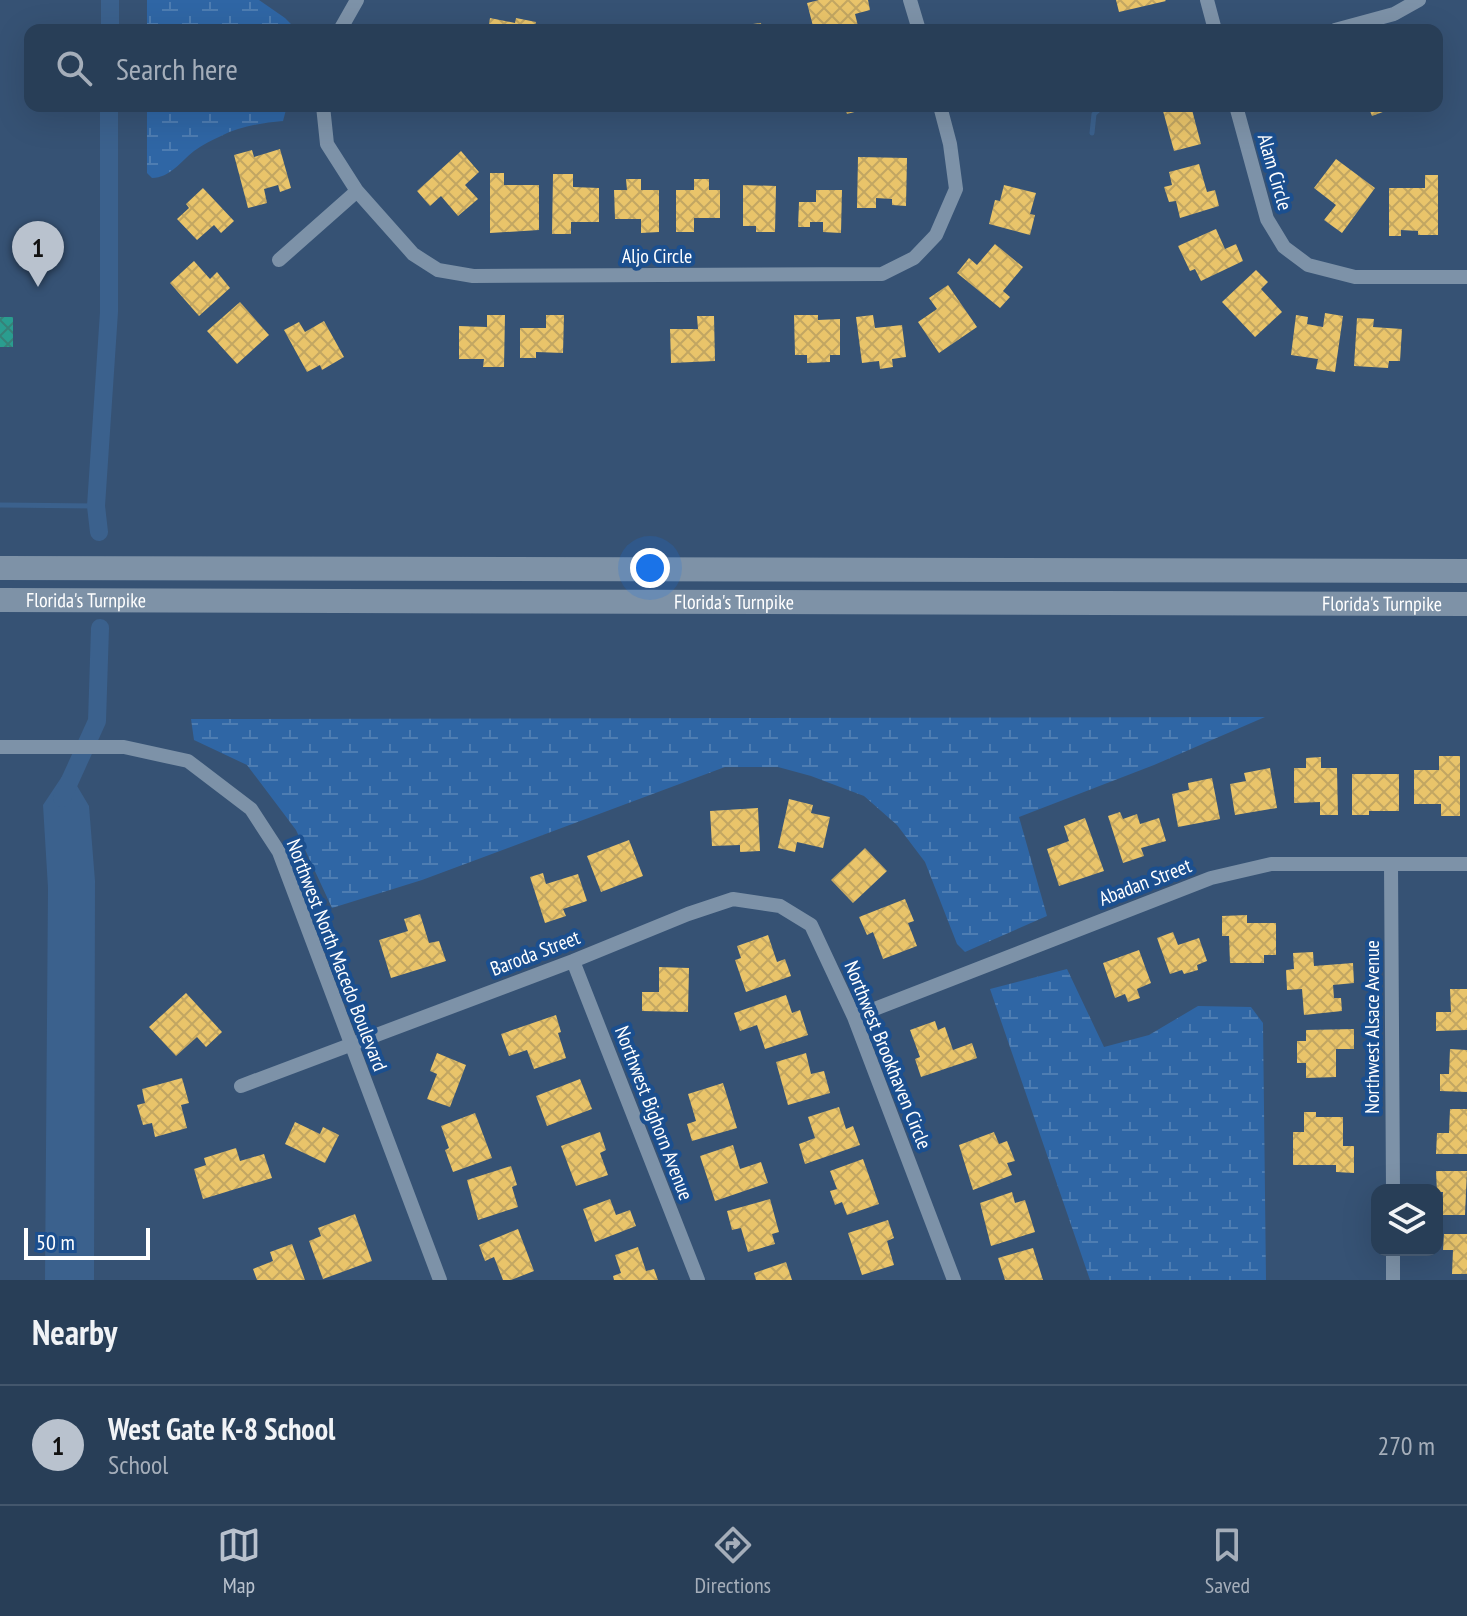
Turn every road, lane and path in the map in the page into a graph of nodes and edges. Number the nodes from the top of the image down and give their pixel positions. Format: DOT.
graph roads {
  1 [pos="357,0"];
  2 [pos="910,0"];
  3 [pos="1207,0"];
  4 [pos="1419,0"];
  5 [pos="343,24"];
  6 [pos="917,24"];
  7 [pos="1213,24"];
  8 [pos="1357,24"];
  9 [pos="324,112"];
  10 [pos="942,112"];
  11 [pos="1238,112"];
  12 [pos="357,191"];
  13 [pos="279,260"];
  14 [pos="1467,277"];
  15 [pos="0,568"];
  16 [pos="1467,571"];
  17 [pos="0,600"];
  18 [pos="1467,604"];
  19 [pos="0,747"];
  20 [pos="1391,864"];
  21 [pos="1467,864"];
  22 [pos="733,899"];
  23 [pos="573,961"];
  24 [pos="854,1017"];
  25 [pos="351,1043"];
  26 [pos="241,1086"];
  27 [pos="1393,1184"];
  28 [pos="1393,1256"];
  29 [pos="440,1280"];
  30 [pos="698,1280"];
  31 [pos="954,1280"];
  32 [pos="1393,1280"];
  1 -- 5 [label="street"];
  2 -- 6 [label="street"];
  3 -- 7 [label="street"];
  4 -- 8 [label="street"];
  9 -- 12 [label="street, Aljo Circle"];
  10 -- 12 [label="street, Aljo Circle"];
  11 -- 14 [label="street, Alam Circle"];
  12 -- 13 [label="street"];
  15 -- 16 [label="highway, Florida's Turnpike"];
  17 -- 18 [label="highway, Florida's Turnpike"];
  19 -- 25 [label="street, Northwest North Macedo Boulevard"];
  20 -- 21 [label="street, Abadan Street"];
  20 -- 24 [label="street, Abadan Street"];
  20 -- 27 [label="street, Northwest Alsace Avenue"];
  22 -- 23 [label="street, Baroda Street"];
  22 -- 24 [label="street, Northwest Brookhaven Circle"];
  23 -- 25 [label="street, Baroda Street"];
  23 -- 30 [label="street, Northwest Bighorn Avenue"];
  24 -- 31 [label="street, Northwest Brookhaven Circle"];
  25 -- 26 [label="street, Baroda Street"];
  25 -- 29 [label="street, Northwest North Macedo Boulevard"];
  28 -- 32 [label="street"];
}
